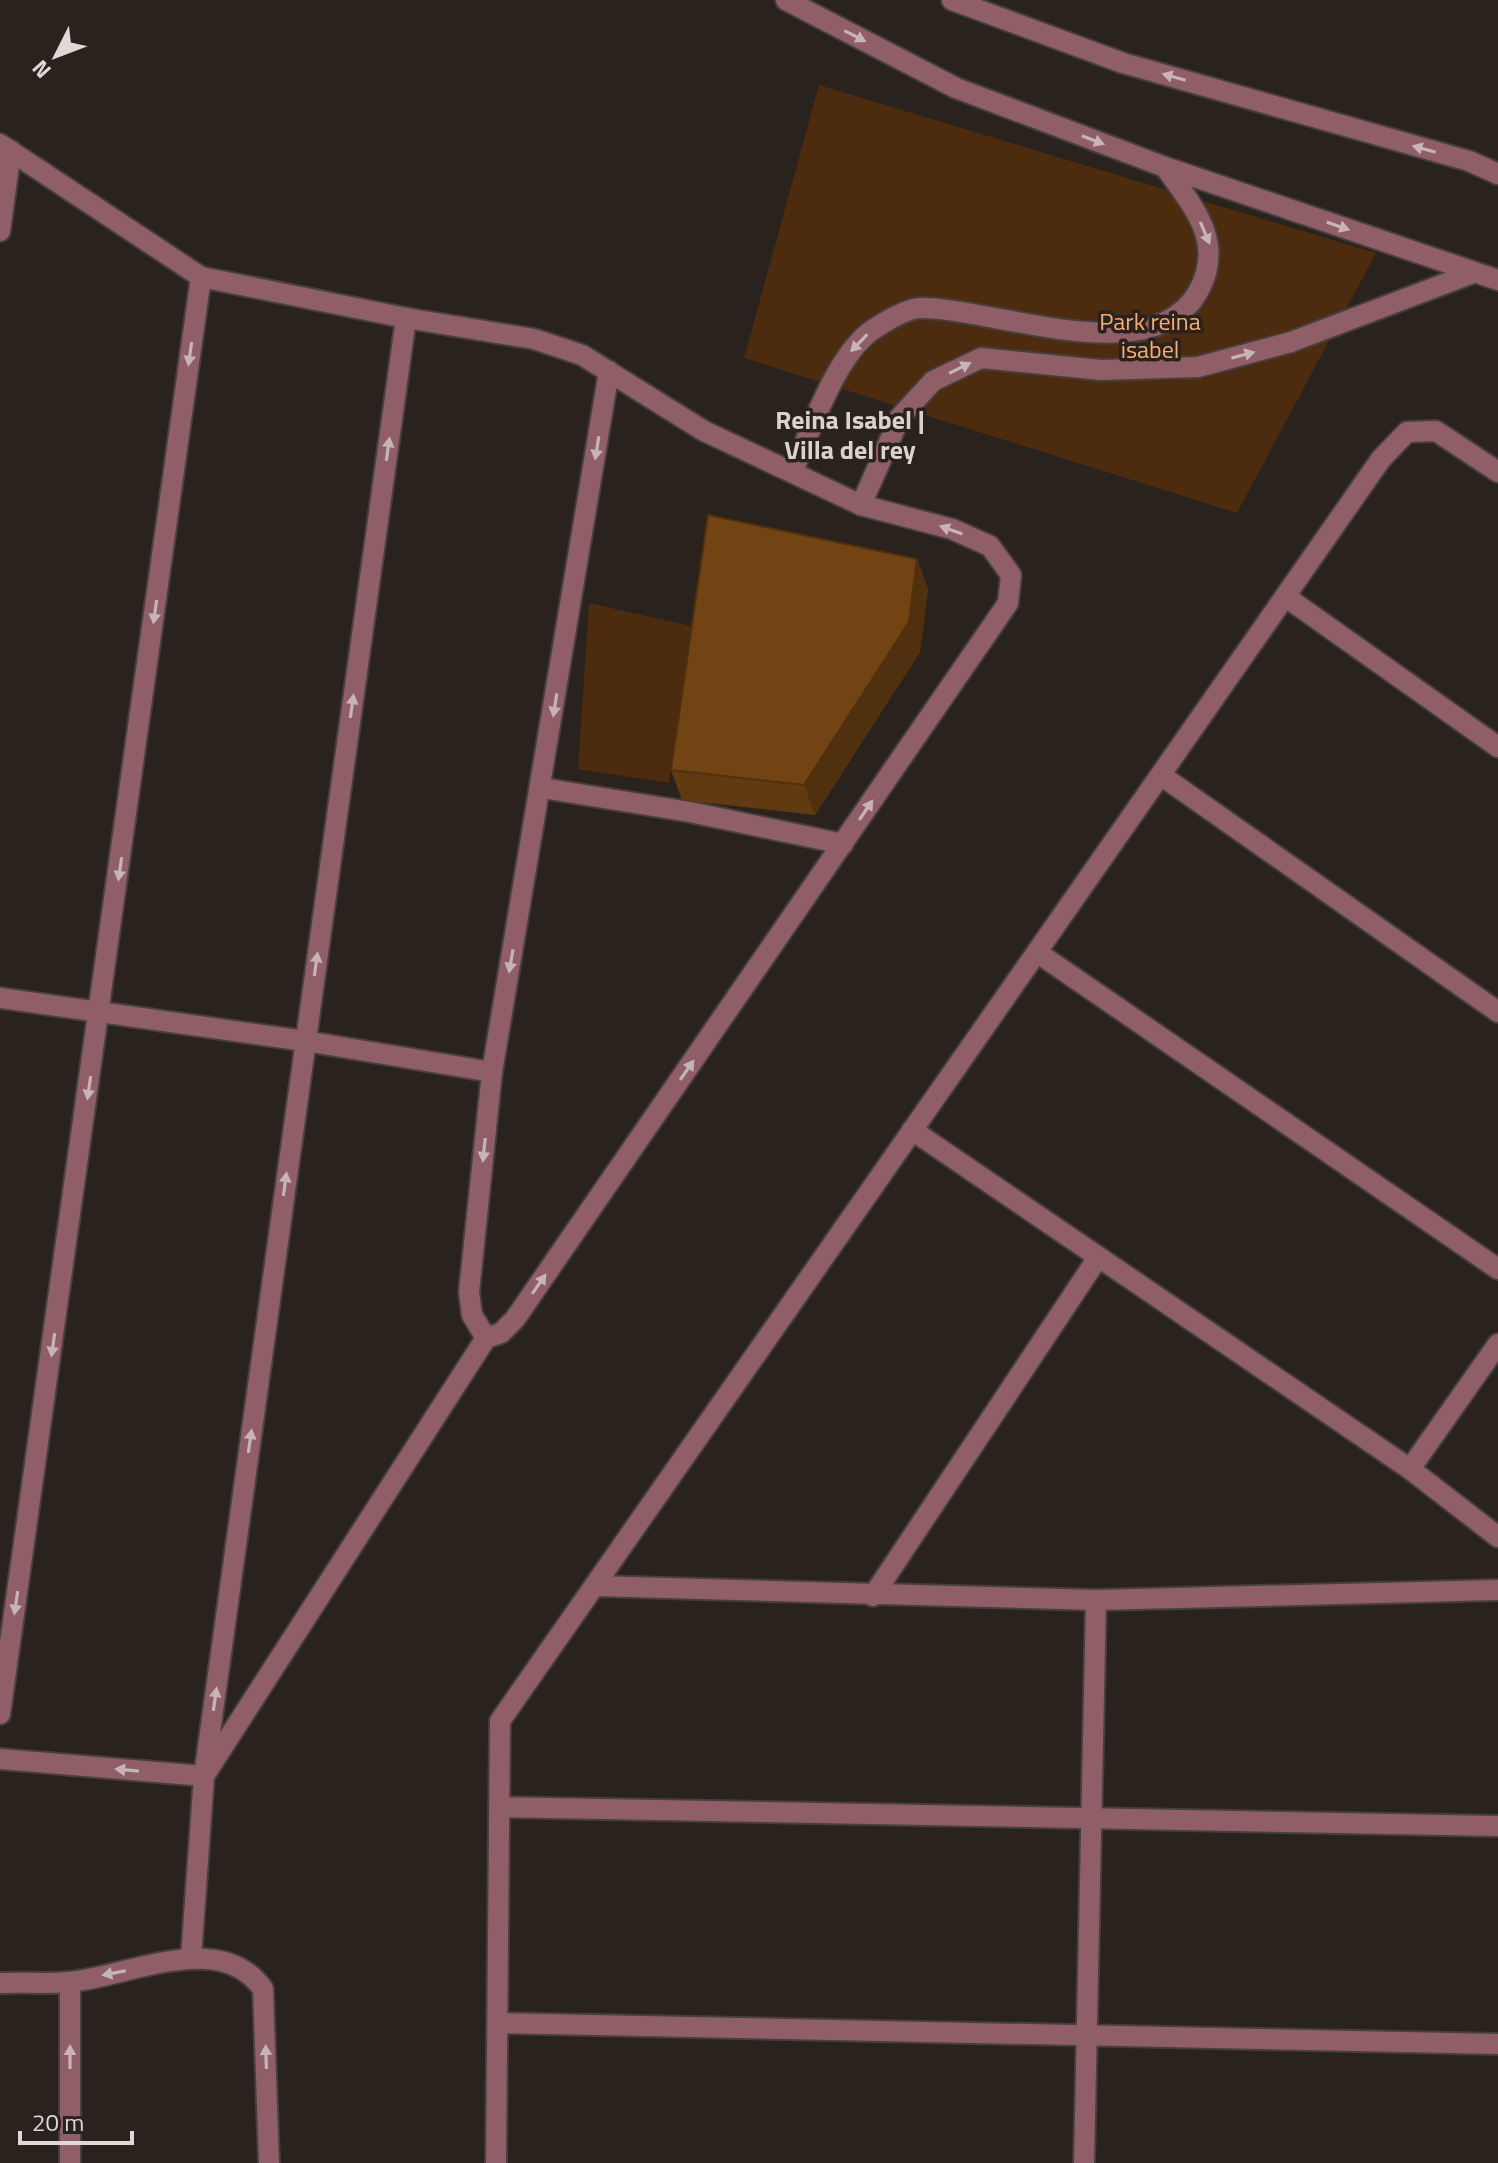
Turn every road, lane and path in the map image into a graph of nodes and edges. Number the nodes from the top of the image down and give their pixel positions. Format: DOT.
graph roads {
  1 [pos="786,0"];
  2 [pos="952,0"];
  3 [pos="5,147"];
  4 [pos="1165,167"];
  5 [pos="1498,174"];
  6 [pos="0,231"];
  7 [pos="1473,273"];
  8 [pos="201,277"];
  9 [pos="1498,280"];
  10 [pos="406,318"];
  11 [pos="609,371"];
  12 [pos="792,472"];
  13 [pos="1498,472"];
  14 [pos="861,505"];
  15 [pos="1286,597"];
  16 [pos="1498,747"];
  17 [pos="1162,776"];
  18 [pos="542,788"];
  19 [pos="843,844"];
  20 [pos="1038,953"];
  21 [pos="0,998"];
  22 [pos="100,1011"];
  23 [pos="1498,1012"];
  24 [pos="305,1041"];
  25 [pos="492,1072"];
  26 [pos="912,1130"];
  27 [pos="1097,1259"];
  28 [pos="1498,1269"];
  29 [pos="486,1338"];
  30 [pos="1498,1344"];
  31 [pos="1410,1469"];
  32 [pos="1498,1537"];
  33 [pos="595,1586"];
  34 [pos="1498,1590"];
  35 [pos="873,1596"];
  36 [pos="1096,1600"];
  37 [pos="0,1714"];
  38 [pos="0,1759"];
  39 [pos="204,1776"];
  40 [pos="499,1807"];
  41 [pos="1092,1821"];
  42 [pos="1498,1826"];
  43 [pos="191,1958"];
  44 [pos="70,1982"];
  45 [pos="0,1983"];
  46 [pos="499,2023"];
  47 [pos="1087,2035"];
  48 [pos="1498,2044"];
  49 [pos="70,2163"];
  50 [pos="269,2163"];
  51 [pos="496,2163"];
  52 [pos="1084,2163"];
  1 -- 4 [label="street, one-way"];
  5 -- 2 [label="street, one-way"];
  3 -- 6 [label="street"];
  3 -- 8 [label="street"];
  4 -- 7 [label="street, one-way"];
  4 -- 12 [label="street, one-way"];
  7 -- 9 [label="street"];
  14 -- 7 [label="street, one-way"];
  8 -- 10 [label="street"];
  8 -- 22 [label="street, one-way"];
  10 -- 11 [label="street"];
  24 -- 10 [label="street, one-way"];
  11 -- 12 [label="street"];
  11 -- 18 [label="street, one-way"];
  12 -- 14 [label="street"];
  13 -- 15 [label="street"];
  19 -- 14 [label="street, one-way"];
  15 -- 16 [label="street"];
  15 -- 17 [label="street"];
  17 -- 20 [label="street"];
  17 -- 23 [label="street"];
  18 -- 19 [label="street"];
  18 -- 25 [label="street, one-way"];
  29 -- 19 [label="street, one-way"];
  20 -- 26 [label="street"];
  20 -- 28 [label="street"];
  21 -- 22 [label="street"];
  22 -- 24 [label="street"];
  22 -- 37 [label="street, one-way"];
  24 -- 25 [label="street"];
  39 -- 24 [label="street, one-way"];
  25 -- 29 [label="street, one-way"];
  26 -- 27 [label="street"];
  26 -- 33 [label="street"];
  27 -- 31 [label="street"];
  27 -- 35 [label="street"];
  29 -- 39 [label="street"];
  30 -- 31 [label="street"];
  31 -- 32 [label="street"];
  33 -- 35 [label="street"];
  33 -- 40 [label="street"];
  34 -- 36 [label="street"];
  35 -- 36 [label="street"];
  36 -- 41 [label="street"];
  39 -- 38 [label="street, one-way"];
  39 -- 43 [label="street"];
  40 -- 41 [label="street"];
  40 -- 46 [label="street"];
  41 -- 42 [label="street"];
  41 -- 47 [label="street"];
  43 -- 44 [label="street, one-way"];
  50 -- 43 [label="street, one-way"];
  44 -- 45 [label="street"];
  49 -- 44 [label="street, one-way"];
  46 -- 47 [label="street"];
  46 -- 51 [label="street"];
  47 -- 48 [label="street"];
  47 -- 52 [label="street"];
}
